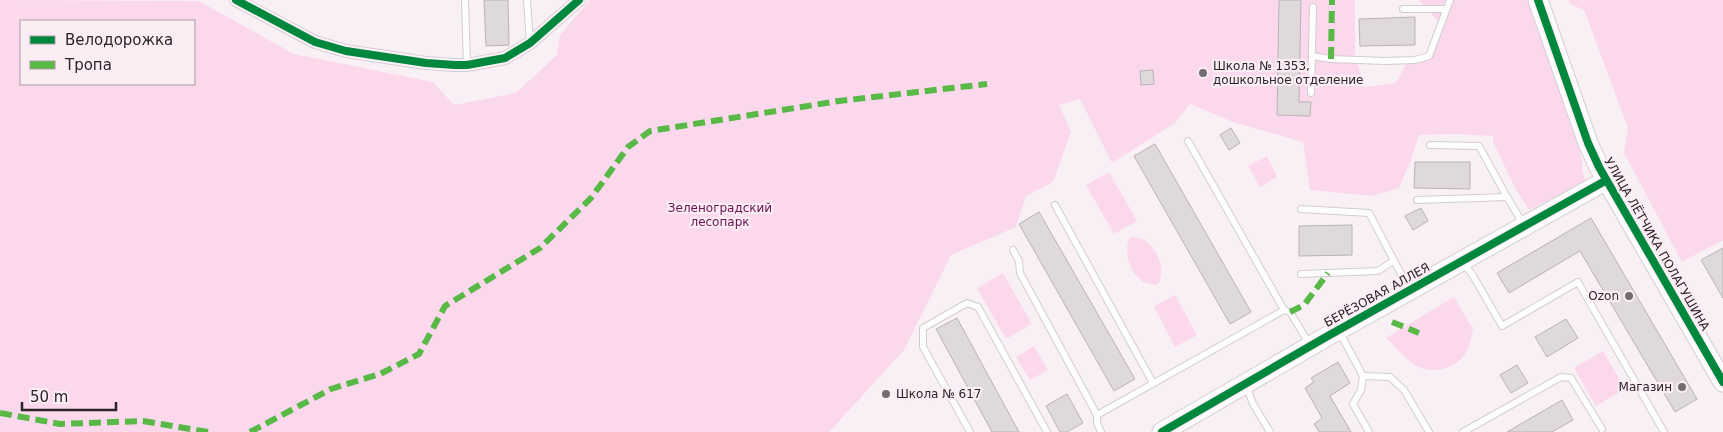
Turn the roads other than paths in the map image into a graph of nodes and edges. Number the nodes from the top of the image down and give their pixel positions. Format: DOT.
graph roads {
  1 [pos="236,0"];
  2 [pos="465,0"];
  3 [pos="527,0"];
  4 [pos="579,0"];
  5 [pos="1450,0"];
  6 [pos="1538,0"];
  7 [pos="1313,8"];
  8 [pos="1403,9"];
  9 [pos="1447,9"];
  10 [pos="530,43"];
  11 [pos="1312,56"];
  12 [pos="467,65"];
  13 [pos="1311,92"];
  14 [pos="1188,141"];
  15 [pos="1430,146"];
  16 [pos="1605,181"];
  17 [pos="1506,197"];
  18 [pos="1417,200"];
  19 [pos="1055,205"];
  20 [pos="1301,209"];
  21 [pos="1519,228"];
  22 [pos="1013,250"];
  23 [pos="1460,260"];
  24 [pos="1393,261"];
  25 [pos="1301,274"];
  26 [pos="1410,290"];
  27 [pos="1284,310"];
  28 [pos="1338,330"];
  29 [pos="1310,346"];
  30 [pos="1363,376"];
  31 [pos="1723,382"];
  32 [pos="1153,383"];
  33 [pos="1246,384"];
  34 [pos="1097,415"];
  35 [pos="1601,429"];
  36 [pos="970,432"];
  37 [pos="1047,432"];
  38 [pos="1101,432"];
  39 [pos="1162,432"];
  40 [pos="1270,432"];
  41 [pos="1369,432"];
  42 [pos="1429,432"];
  43 [pos="1463,432"];
  44 [pos="1664,432"];
  1 -- 12 [label="street"];
  2 -- 12 [label="lane"];
  3 -- 10 [label="lane"];
  4 -- 10 [label="street"];
  5 -- 9 [label="lane"];
  6 -- 16 [label="street, УЛИЦА ЛЁТЧИКА ПОЛАГУШИНА"];
  7 -- 11 [label="lane"];
  8 -- 9 [label="lane"];
  9 -- 11 [label="lane"];
  10 -- 12 [label="street"];
  11 -- 13 [label="lane"];
  14 -- 27 [label="lane"];
  15 -- 17 [label="lane"];
  16 -- 21 [label="street, БЕРЁЗОВАЯ АЛЛЕЯ"];
  16 -- 31 [label="street, УЛИЦА ЛЁТЧИКА ПОЛАГУШИНА"];
  17 -- 18 [label="lane"];
  17 -- 21 [label="lane"];
  19 -- 32 [label="lane"];
  20 -- 24 [label="lane"];
  21 -- 23 [label="street, БЕРЁЗОВАЯ АЛЛЕЯ"];
  22 -- 34 [label="lane"];
  23 -- 26 [label="street, БЕРЁЗОВАЯ АЛЛЕЯ"];
  23 -- 44 [label="lane"];
  24 -- 25 [label="lane"];
  24 -- 26 [label="lane"];
  26 -- 28 [label="street, БЕРЁЗОВАЯ АЛЛЕЯ"];
  27 -- 29 [label="lane"];
  27 -- 32 [label="lane"];
  28 -- 29 [label="street, БЕРЁЗОВАЯ АЛЛЕЯ"];
  28 -- 30 [label="lane"];
  29 -- 33 [label="street, БЕРЁЗОВАЯ АЛЛЕЯ"];
  30 -- 41 [label="lane"];
  30 -- 42 [label="lane"];
  32 -- 34 [label="lane"];
  33 -- 39 [label="street, БЕРЁЗОВАЯ АЛЛЕЯ"];
  33 -- 40 [label="lane"];
  34 -- 38 [label="lane"];
  35 -- 43 [label="lane"];
  36 -- 37 [label="lane"];
}
